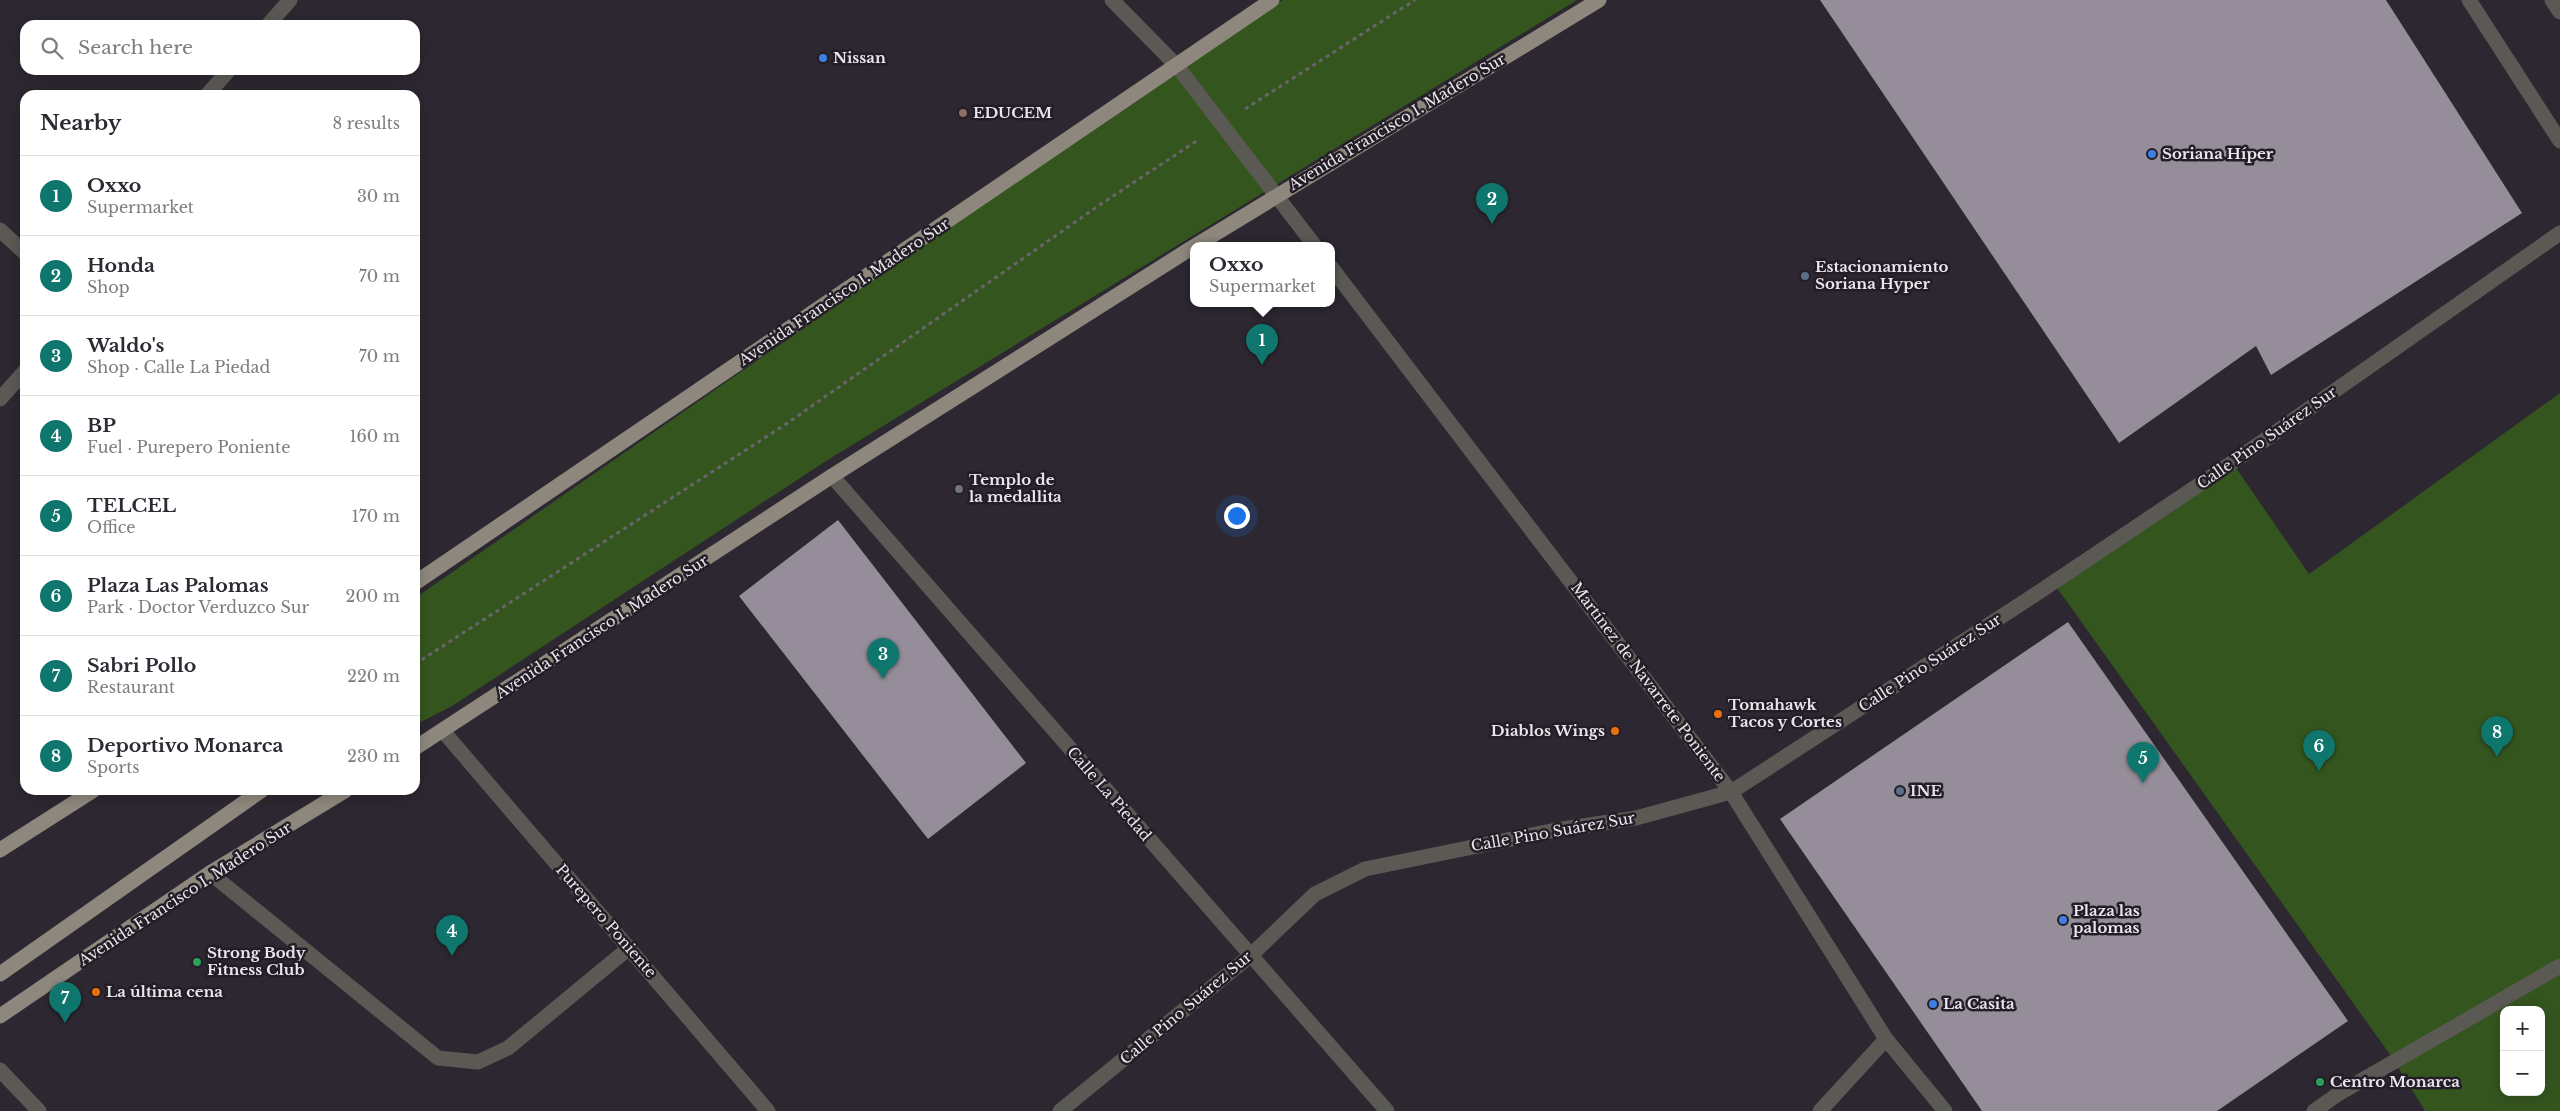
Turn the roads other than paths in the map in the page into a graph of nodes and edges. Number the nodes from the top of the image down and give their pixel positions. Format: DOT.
graph roads {
  1 [pos="290,0"];
  2 [pos="1112,0"];
  3 [pos="1272,0"];
  4 [pos="1599,0"];
  5 [pos="2469,0"];
  6 [pos="2552,0"];
  7 [pos="2560,12"];
  8 [pos="272,20"];
  9 [pos="1177,66"];
  10 [pos="225,75"];
  11 [pos="211,90"];
  12 [pos="2560,141"];
  13 [pos="1276,195"];
  14 [pos="0,230"];
  15 [pos="2560,233"];
  16 [pos="1202,242"];
  17 [pos="1312,242"];
  18 [pos="20,248"];
  19 [pos="1190,250"];
  20 [pos="1335,271"];
  21 [pos="20,377"];
  22 [pos="0,399"];
  23 [pos="832,476"];
  24 [pos="420,580"];
  25 [pos="443,731"];
  26 [pos="420,745"];
  27 [pos="1731,792"];
  28 [pos="86,795"];
  29 [pos="255,795"];
  30 [pos="338,795"];
  31 [pos="0,850"];
  32 [pos="210,873"];
  33 [pos="629,948"];
  34 [pos="1250,956"];
  35 [pos="2560,966"];
  36 [pos="0,974"];
  37 [pos="0,1016"];
  38 [pos="1886,1039"];
  39 [pos="0,1070"];
  40 [pos="39,1111"];
  41 [pos="768,1111"];
  42 [pos="1060,1111"];
  43 [pos="1387,1111"];
  44 [pos="1820,1111"];
  45 [pos="1945,1111"];
  46 [pos="2314,1111"];
  1 -- 8 [label="street"];
  2 -- 9 [label="street"];
  3 -- 9 [label="main road, Avenida Francisco I. Madero Sur"];
  4 -- 13 [label="main road, Avenida Francisco I. Madero Sur"];
  5 -- 12 [label="street"];
  6 -- 7 [label="street"];
  9 -- 13 [label="street"];
  9 -- 24 [label="main road, Avenida Francisco I. Madero Sur"];
  10 -- 11 [label="street"];
  13 -- 16 [label="main road, Avenida Francisco I. Madero Sur"];
  13 -- 17 [label="street"];
  14 -- 18 [label="street"];
  15 -- 27 [label="street, Calle Pino Suárez Sur"];
  19 -- 23 [label="main road, Avenida Francisco I. Madero Sur"];
  20 -- 27 [label="street, Martínez de Navarrete Poniente"];
  21 -- 22 [label="street"];
  23 -- 25 [label="main road, Avenida Francisco I. Madero Sur"];
  23 -- 34 [label="street, Calle La Piedad"];
  25 -- 26 [label="main road, Avenida Francisco I. Madero Sur"];
  25 -- 33 [label="street, Purepero Poniente"];
  27 -- 34 [label="street, Calle Pino Suárez Sur"];
  27 -- 38 [label="street, Martínez de Navarrete Poniente"];
  28 -- 31 [label="main road"];
  29 -- 36 [label="main road"];
  30 -- 32 [label="main road, Avenida Francisco I. Madero Sur"];
  32 -- 33 [label="street"];
  32 -- 37 [label="main road, Avenida Francisco I. Madero Sur"];
  33 -- 41 [label="street, Purepero Poniente"];
  34 -- 42 [label="street, Calle Pino Suárez Sur"];
  34 -- 43 [label="street, Calle La Piedad"];
  35 -- 46 [label="street"];
  38 -- 44 [label="street"];
  38 -- 45 [label="street, Martínez de Navarrete Poniente"];
  39 -- 40 [label="street"];
}
